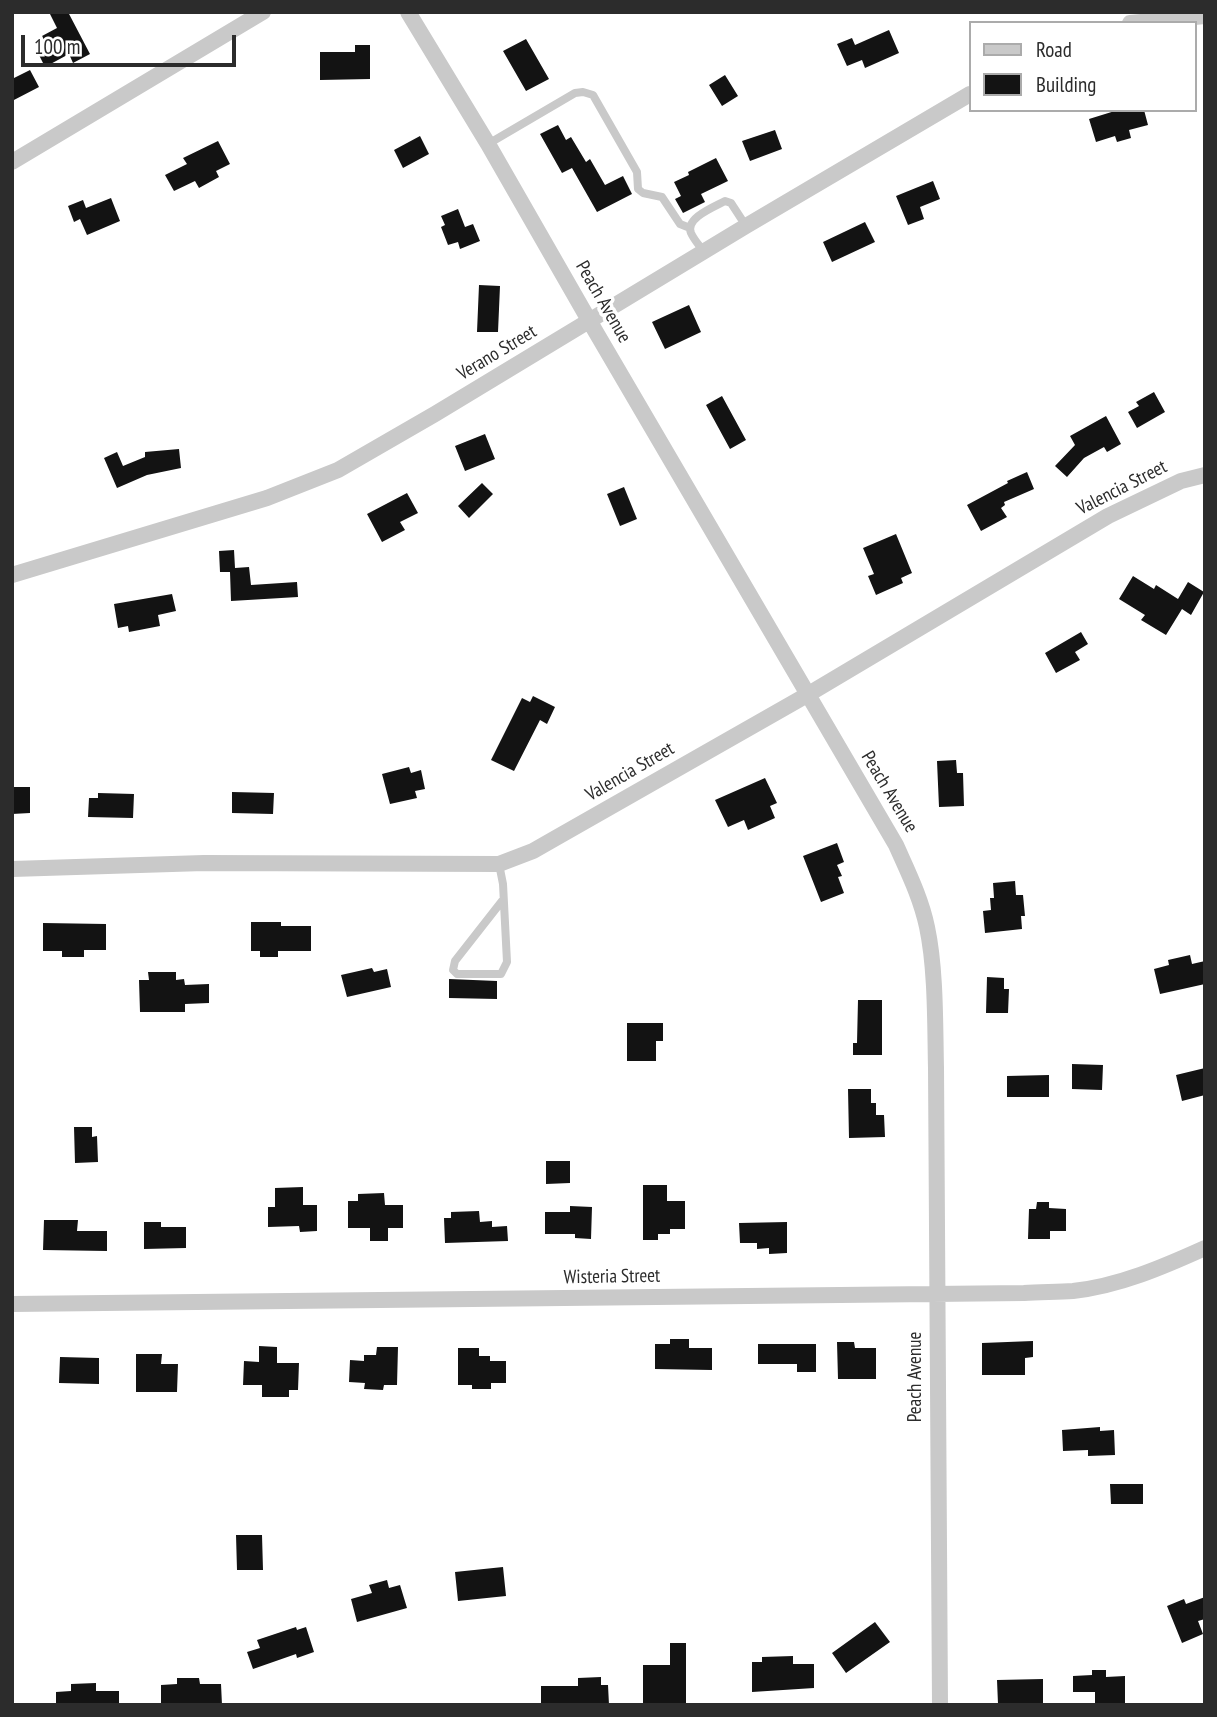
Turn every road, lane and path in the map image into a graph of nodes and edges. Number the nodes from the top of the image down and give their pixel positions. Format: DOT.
graph roads {
  1 [pos="263,12"];
  2 [pos="408,12"];
  3 [pos="1205,16"];
  4 [pos="1151,21"];
  5 [pos="968,95"];
  6 [pos="488,144"];
  7 [pos="12,162"];
  8 [pos="746,226"];
  9 [pos="690,228"];
  10 [pos="704,252"];
  11 [pos="590,322"];
  12 [pos="1205,475"];
  13 [pos="12,575"];
  14 [pos="807,695"];
  15 [pos="499,864"];
  16 [pos="12,869"];
  17 [pos="502,901"];
  18 [pos="1205,1248"];
  19 [pos="937,1294"];
  20 [pos="12,1304"];
  21 [pos="940,1705"];
  1 -- 7 [label="street"];
  2 -- 6 [label="street, Peach Avenue"];
  3 -- 4 [label="street"];
  5 -- 8 [label="street, Verano Street"];
  6 -- 9 [label="lane"];
  6 -- 11 [label="street, Peach Avenue"];
  8 -- 9 [label="lane"];
  8 -- 10 [label="street, Verano Street"];
  9 -- 10 [label="lane"];
  10 -- 11 [label="street, Verano Street"];
  11 -- 13 [label="street, Verano Street"];
  11 -- 14 [label="street, Peach Avenue"];
  12 -- 14 [label="street, Valencia Street"];
  14 -- 15 [label="street, Valencia Street"];
  14 -- 19 [label="street, Peach Avenue"];
  15 -- 16 [label="street, Valencia Street"];
  15 -- 17 [label="lane"];
  17 -- 17 [label="lane"];
  18 -- 19 [label="street, Wisteria Street"];
  19 -- 20 [label="street, Wisteria Street"];
  19 -- 21 [label="street, Peach Avenue"];
}
